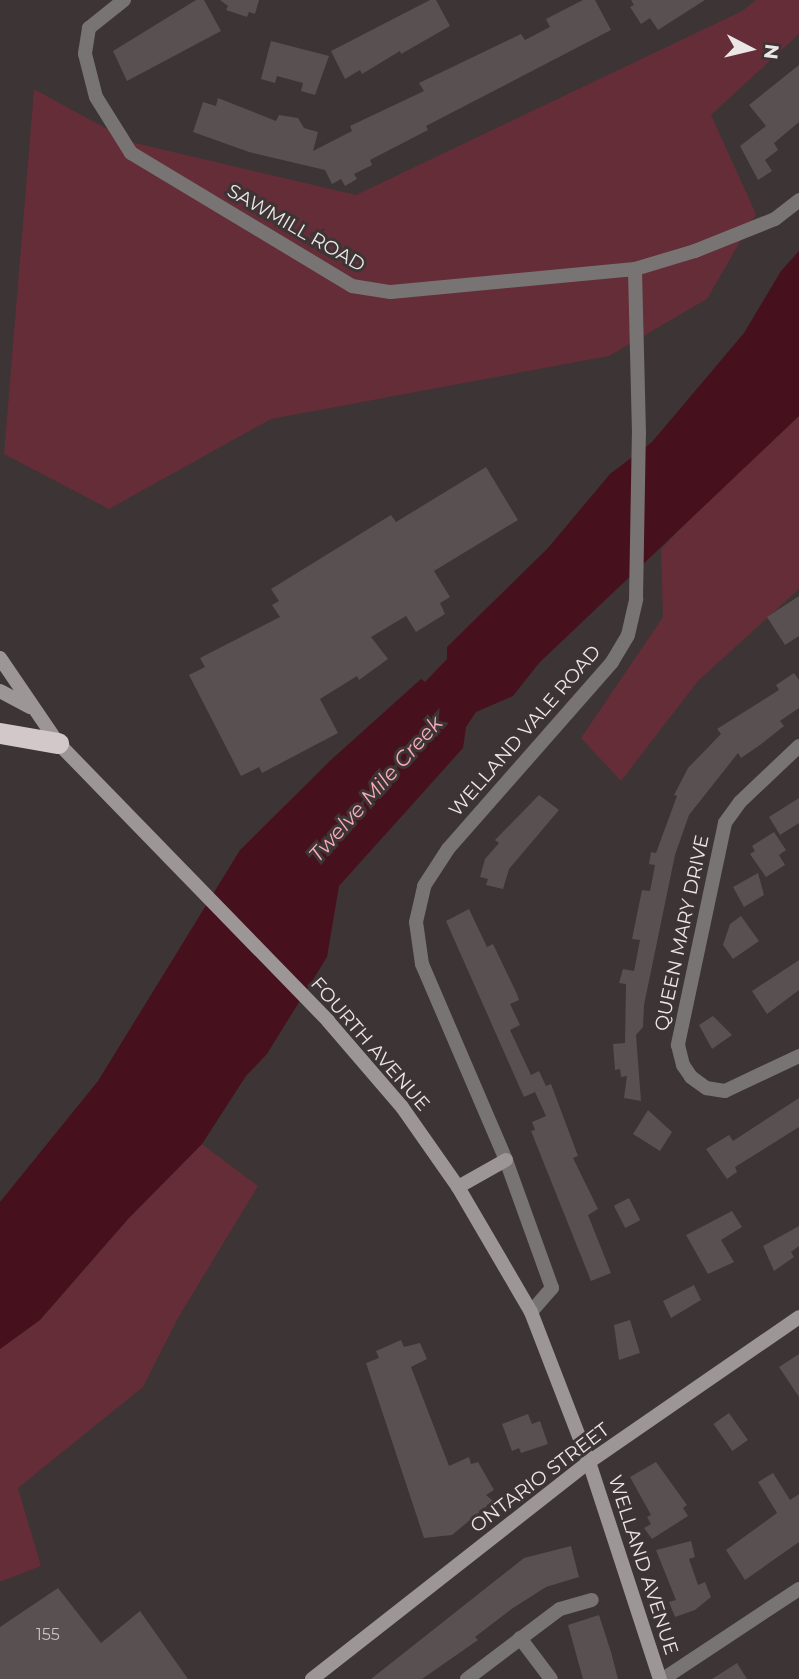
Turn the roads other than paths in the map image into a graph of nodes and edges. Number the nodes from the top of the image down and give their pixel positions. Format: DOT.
graph roads {
  1 [pos="124,0"];
  2 [pos="799,200"];
  3 [pos="635,269"];
  4 [pos="0,658"];
  5 [pos="0,691"];
  6 [pos="34,710"];
  7 [pos="0,733"];
  8 [pos="58,743"];
  9 [pos="799,746"];
  10 [pos="799,1056"];
  11 [pos="506,1160"];
  12 [pos="458,1187"];
  13 [pos="531,1312"];
  14 [pos="799,1317"];
  15 [pos="589,1462"];
  16 [pos="799,1590"];
  17 [pos="592,1600"];
  18 [pos="520,1639"];
  19 [pos="312,1679"];
  20 [pos="467,1679"];
  21 [pos="551,1679"];
  22 [pos="662,1679"];
  1 -- 3 [label="street, SAWMILL ROAD"];
  2 -- 3 [label="street"];
  3 -- 11 [label="street, WELLAND VALE ROAD"];
  4 -- 6 [label="main road, FOURTH AVENUE"];
  5 -- 6 [label="main road, FOURTH AVENUE"];
  6 -- 8 [label="main road, FOURTH AVENUE"];
  7 -- 8 [label="highway"];
  8 -- 12 [label="main road, FOURTH AVENUE"];
  9 -- 10 [label="street, QUEEN MARY DRIVE"];
  11 -- 12 [label="main road"];
  11 -- 13 [label="street, WELLAND VALE ROAD"];
  12 -- 13 [label="main road, FOURTH AVENUE"];
  13 -- 15 [label="main road, FOURTH AVENUE"];
  14 -- 15 [label="main road, ONTARIO STREET"];
  15 -- 19 [label="main road, ONTARIO STREET"];
  15 -- 22 [label="main road, WELLAND AVENUE"];
  16 -- 22 [label="street"];
  17 -- 18 [label="street"];
  18 -- 20 [label="street"];
  18 -- 21 [label="street"];
}
